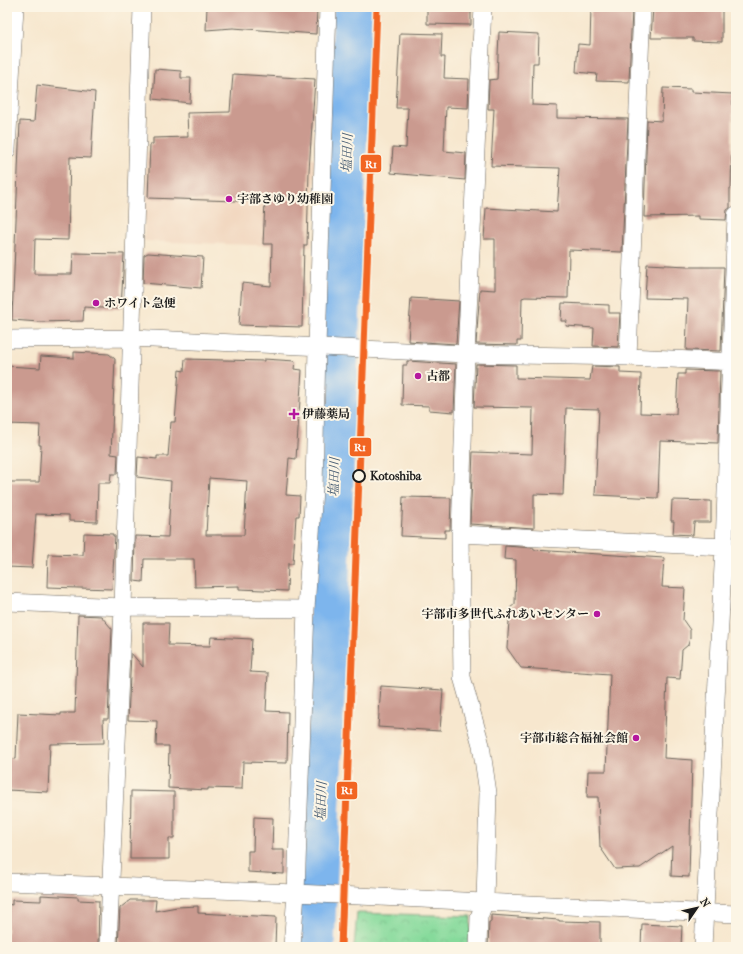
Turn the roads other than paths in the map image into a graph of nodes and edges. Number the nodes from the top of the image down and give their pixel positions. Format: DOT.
graph roads {
  1 [pos="15,7"];
  2 [pos="142,7"];
  3 [pos="328,7"];
  4 [pos="483,7"];
  5 [pos="642,7"];
  6 [pos="7,150"];
  7 [pos="736,215"];
  8 [pos="132,338"];
  9 [pos="7,339"];
  10 [pos="320,346"];
  11 [pos="466,354"];
  12 [pos="628,357"];
  13 [pos="733,362"];
  14 [pos="460,534"];
  15 [pos="724,547"];
  16 [pos="7,602"];
  17 [pos="123,607"];
  18 [pos="306,609"];
  19 [pos="7,882"];
  20 [pos="110,885"];
  21 [pos="302,893"];
  22 [pos="485,901"];
  23 [pos="704,913"];
  24 [pos="736,914"];
  25 [pos="108,947"];
  26 [pos="292,947"];
  27 [pos="478,947"];
  28 [pos="703,947"];
  1 -- 6 [label="street"];
  2 -- 8 [label="street"];
  3 -- 10 [label="street"];
  4 -- 11 [label="street"];
  5 -- 12 [label="street"];
  7 -- 13 [label="street"];
  8 -- 9 [label="street"];
  8 -- 10 [label="street"];
  8 -- 17 [label="street"];
  10 -- 11 [label="street"];
  10 -- 18 [label="street"];
  11 -- 12 [label="street"];
  11 -- 14 [label="street"];
  12 -- 13 [label="street"];
  13 -- 15 [label="street"];
  14 -- 15 [label="street"];
  14 -- 22 [label="street"];
  15 -- 23 [label="street"];
  16 -- 17 [label="street"];
  17 -- 18 [label="street"];
  17 -- 20 [label="street"];
  18 -- 21 [label="street"];
  19 -- 20 [label="street"];
  20 -- 21 [label="street"];
  20 -- 25 [label="street"];
  21 -- 22 [label="street"];
  21 -- 26 [label="street"];
  22 -- 23 [label="street"];
  22 -- 27 [label="street"];
  23 -- 24 [label="street"];
  23 -- 28 [label="street"];
}
